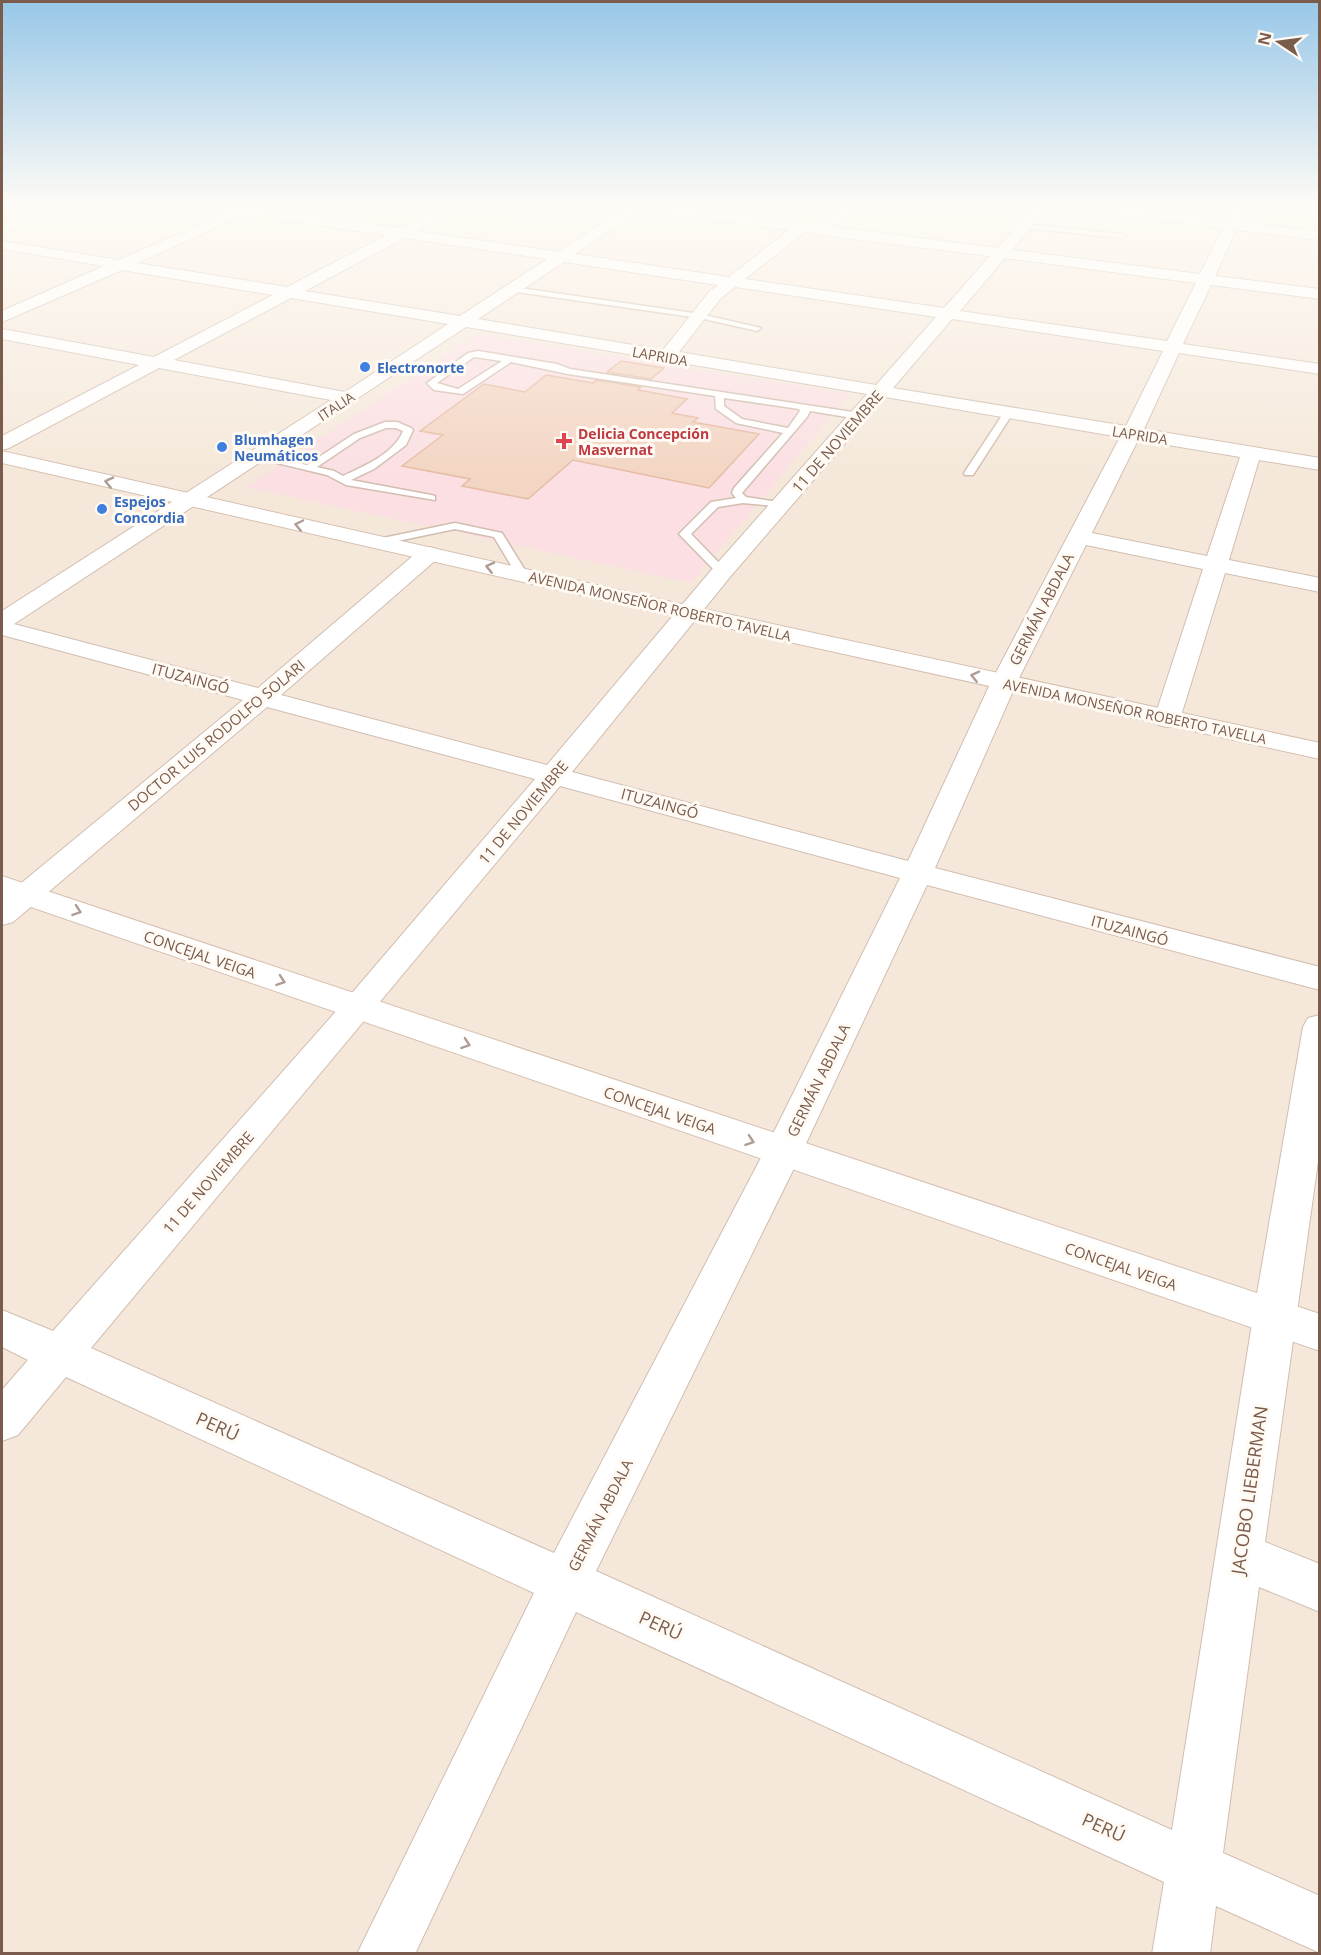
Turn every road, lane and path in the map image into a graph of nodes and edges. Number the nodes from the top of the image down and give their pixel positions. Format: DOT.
graph roads {
  1 [pos="52,294"];
  2 [pos="284,294"];
  3 [pos="301,294"];
  4 [pos="505,294"];
  5 [pos="549,294"];
  6 [pos="716,294"];
  7 [pos="807,294"];
  8 [pos="966,294"];
  9 [pos="1199,294"];
  10 [pos="947,315"];
  11 [pos="700,316"];
  12 [pos="2,317"];
  13 [pos="462,322"];
  14 [pos="757,328"];
  15 [pos="2,334"];
  16 [pos="1173,348"];
  17 [pos="666,357"];
  18 [pos="510,359"];
  19 [pos="157,362"];
  20 [pos="1320,369"];
  21 [pos="705,381"];
  22 [pos="880,392"];
  23 [pos="720,395"];
  24 [pos="348,398"];
  25 [pos="789,404"];
  26 [pos="803,407"];
  27 [pos="1008,413"];
  28 [pos="859,416"];
  29 [pos="790,431"];
  30 [pos="1132,433"];
  31 [pos="2,444"];
  32 [pos="1251,453"];
  33 [pos="2,457"];
  34 [pos="256,457"];
  35 [pos="1320,464"];
  36 [pos="309,468"];
  37 [pos="969,473"];
  38 [pos="342,480"];
  39 [pos="431,498"];
  40 [pos="189,500"];
  41 [pos="743,500"];
  42 [pos="781,505"];
  43 [pos="1078,537"];
  44 [pos="378,542"];
  45 [pos="429,554"];
  46 [pos="1217,564"];
  47 [pos="722,572"];
  48 [pos="522,574"];
  49 [pos="1320,585"];
  50 [pos="690,613"];
  51 [pos="2,621"];
  52 [pos="2,628"];
  53 [pos="1004,682"];
  54 [pos="262,697"];
  55 [pos="1167,719"];
  56 [pos="1320,751"];
  57 [pos="554,774"];
  58 [pos="917,874"];
  59 [pos="10,898"];
  60 [pos="1320,979"];
  61 [pos="358,1008"];
  62 [pos="1320,1027"];
  63 [pos="783,1152"];
  64 [pos="1274,1317"];
  65 [pos="2,1328"];
  66 [pos="1320,1333"];
  67 [pos="59,1354"];
  68 [pos="2,1421"];
  69 [pos="1240,1556"];
  70 [pos="566,1582"];
  71 [pos="1320,1588"];
  72 [pos="1195,1868"];
  73 [pos="1320,1925"];
  74 [pos="385,1953"];
  75 [pos="1181,1953"];
  1 -- 12 [label="street"];
  2 -- 19 [label="street"];
  3 -- 13 [label="street, LAPRIDA"];
  4 -- 13 [label="street, ITALIA"];
  5 -- 11 [label="lane"];
  6 -- 11 [label="street"];
  7 -- 10 [label="street"];
  8 -- 10 [label="street, 11 DE NOVIEMBRE"];
  9 -- 16 [label="street, GERMÁN ABDALA"];
  10 -- 16 [label="street"];
  10 -- 22 [label="street, 11 DE NOVIEMBRE"];
  11 -- 14 [label="lane"];
  11 -- 17 [label="street"];
  13 -- 17 [label="street, LAPRIDA"];
  13 -- 24 [label="street, ITALIA"];
  15 -- 19 [label="street"];
  16 -- 20 [label="street"];
  16 -- 30 [label="street, GERMÁN ABDALA"];
  17 -- 22 [label="street, LAPRIDA"];
  18 -- 18 [label="lane"];
  18 -- 23 [label="lane"];
  19 -- 24 [label="street"];
  19 -- 31 [label="street"];
  21 -- 25 [label="lane"];
  22 -- 27 [label="street, LAPRIDA"];
  22 -- 28 [label="street, 11 DE NOVIEMBRE"];
  23 -- 25 [label="lane"];
  23 -- 29 [label="lane"];
  24 -- 34 [label="street, ITALIA"];
  25 -- 26 [label="lane"];
  26 -- 28 [label="lane"];
  26 -- 29 [label="lane"];
  27 -- 30 [label="street, LAPRIDA"];
  27 -- 37 [label="lane"];
  28 -- 42 [label="street, 11 DE NOVIEMBRE"];
  29 -- 41 [label="lane"];
  30 -- 32 [label="street, LAPRIDA"];
  30 -- 43 [label="street, GERMÁN ABDALA"];
  32 -- 35 [label="street, LAPRIDA"];
  32 -- 46 [label="street"];
  40 -- 33 [label="street, AVENIDA MONSEÑOR ROBERTO TAVELLA, one-way"];
  34 -- 36 [label="lane"];
  34 -- 40 [label="street, ITALIA"];
  36 -- 38 [label="lane"];
  36 -- 38 [label="lane"];
  38 -- 39 [label="lane"];
  44 -- 40 [label="street, AVENIDA MONSEÑOR ROBERTO TAVELLA, one-way"];
  40 -- 51 [label="street, ITALIA"];
  41 -- 42 [label="lane"];
  41 -- 47 [label="lane"];
  42 -- 47 [label="street, 11 DE NOVIEMBRE"];
  43 -- 46 [label="street"];
  43 -- 53 [label="street, GERMÁN ABDALA"];
  44 -- 45 [label="street, AVENIDA MONSEÑOR ROBERTO TAVELLA"];
  44 -- 48 [label="lane"];
  48 -- 45 [label="street, AVENIDA MONSEÑOR ROBERTO TAVELLA, one-way"];
  45 -- 54 [label="street, DOCTOR LUIS RODOLFO SOLARI"];
  46 -- 49 [label="street"];
  46 -- 55 [label="street"];
  47 -- 50 [label="street, 11 DE NOVIEMBRE"];
  48 -- 50 [label="street, AVENIDA MONSEÑOR ROBERTO TAVELLA"];
  53 -- 50 [label="street, AVENIDA MONSEÑOR ROBERTO TAVELLA, one-way"];
  50 -- 57 [label="street, 11 DE NOVIEMBRE"];
  52 -- 54 [label="street, ITUZAINGÓ"];
  53 -- 55 [label="street, AVENIDA MONSEÑOR ROBERTO TAVELLA"];
  53 -- 58 [label="street, GERMÁN ABDALA"];
  54 -- 57 [label="street, ITUZAINGÓ"];
  54 -- 59 [label="street, DOCTOR LUIS RODOLFO SOLARI"];
  55 -- 56 [label="street, AVENIDA MONSEÑOR ROBERTO TAVELLA"];
  57 -- 58 [label="street, ITUZAINGÓ"];
  57 -- 61 [label="street, 11 DE NOVIEMBRE"];
  58 -- 60 [label="street, ITUZAINGÓ"];
  58 -- 63 [label="street, GERMÁN ABDALA"];
  59 -- 61 [label="street, CONCEJAL VEIGA, one-way"];
  61 -- 63 [label="street, CONCEJAL VEIGA, one-way"];
  61 -- 67 [label="street, 11 DE NOVIEMBRE"];
  62 -- 64 [label="street, JACOBO LIEBERMAN"];
  63 -- 64 [label="street, CONCEJAL VEIGA"];
  63 -- 70 [label="street, GERMÁN ABDALA"];
  64 -- 66 [label="street, CONCEJAL VEIGA"];
  64 -- 69 [label="street, JACOBO LIEBERMAN"];
  65 -- 67 [label="street, PERÚ"];
  67 -- 68 [label="street, 11 DE NOVIEMBRE"];
  67 -- 70 [label="street, PERÚ"];
  69 -- 71 [label="street"];
  69 -- 72 [label="street, JACOBO LIEBERMAN"];
  70 -- 72 [label="street, PERÚ"];
  70 -- 74 [label="street, GERMÁN ABDALA"];
  72 -- 73 [label="street, PERÚ"];
  72 -- 75 [label="street, JACOBO LIEBERMAN"];
}
